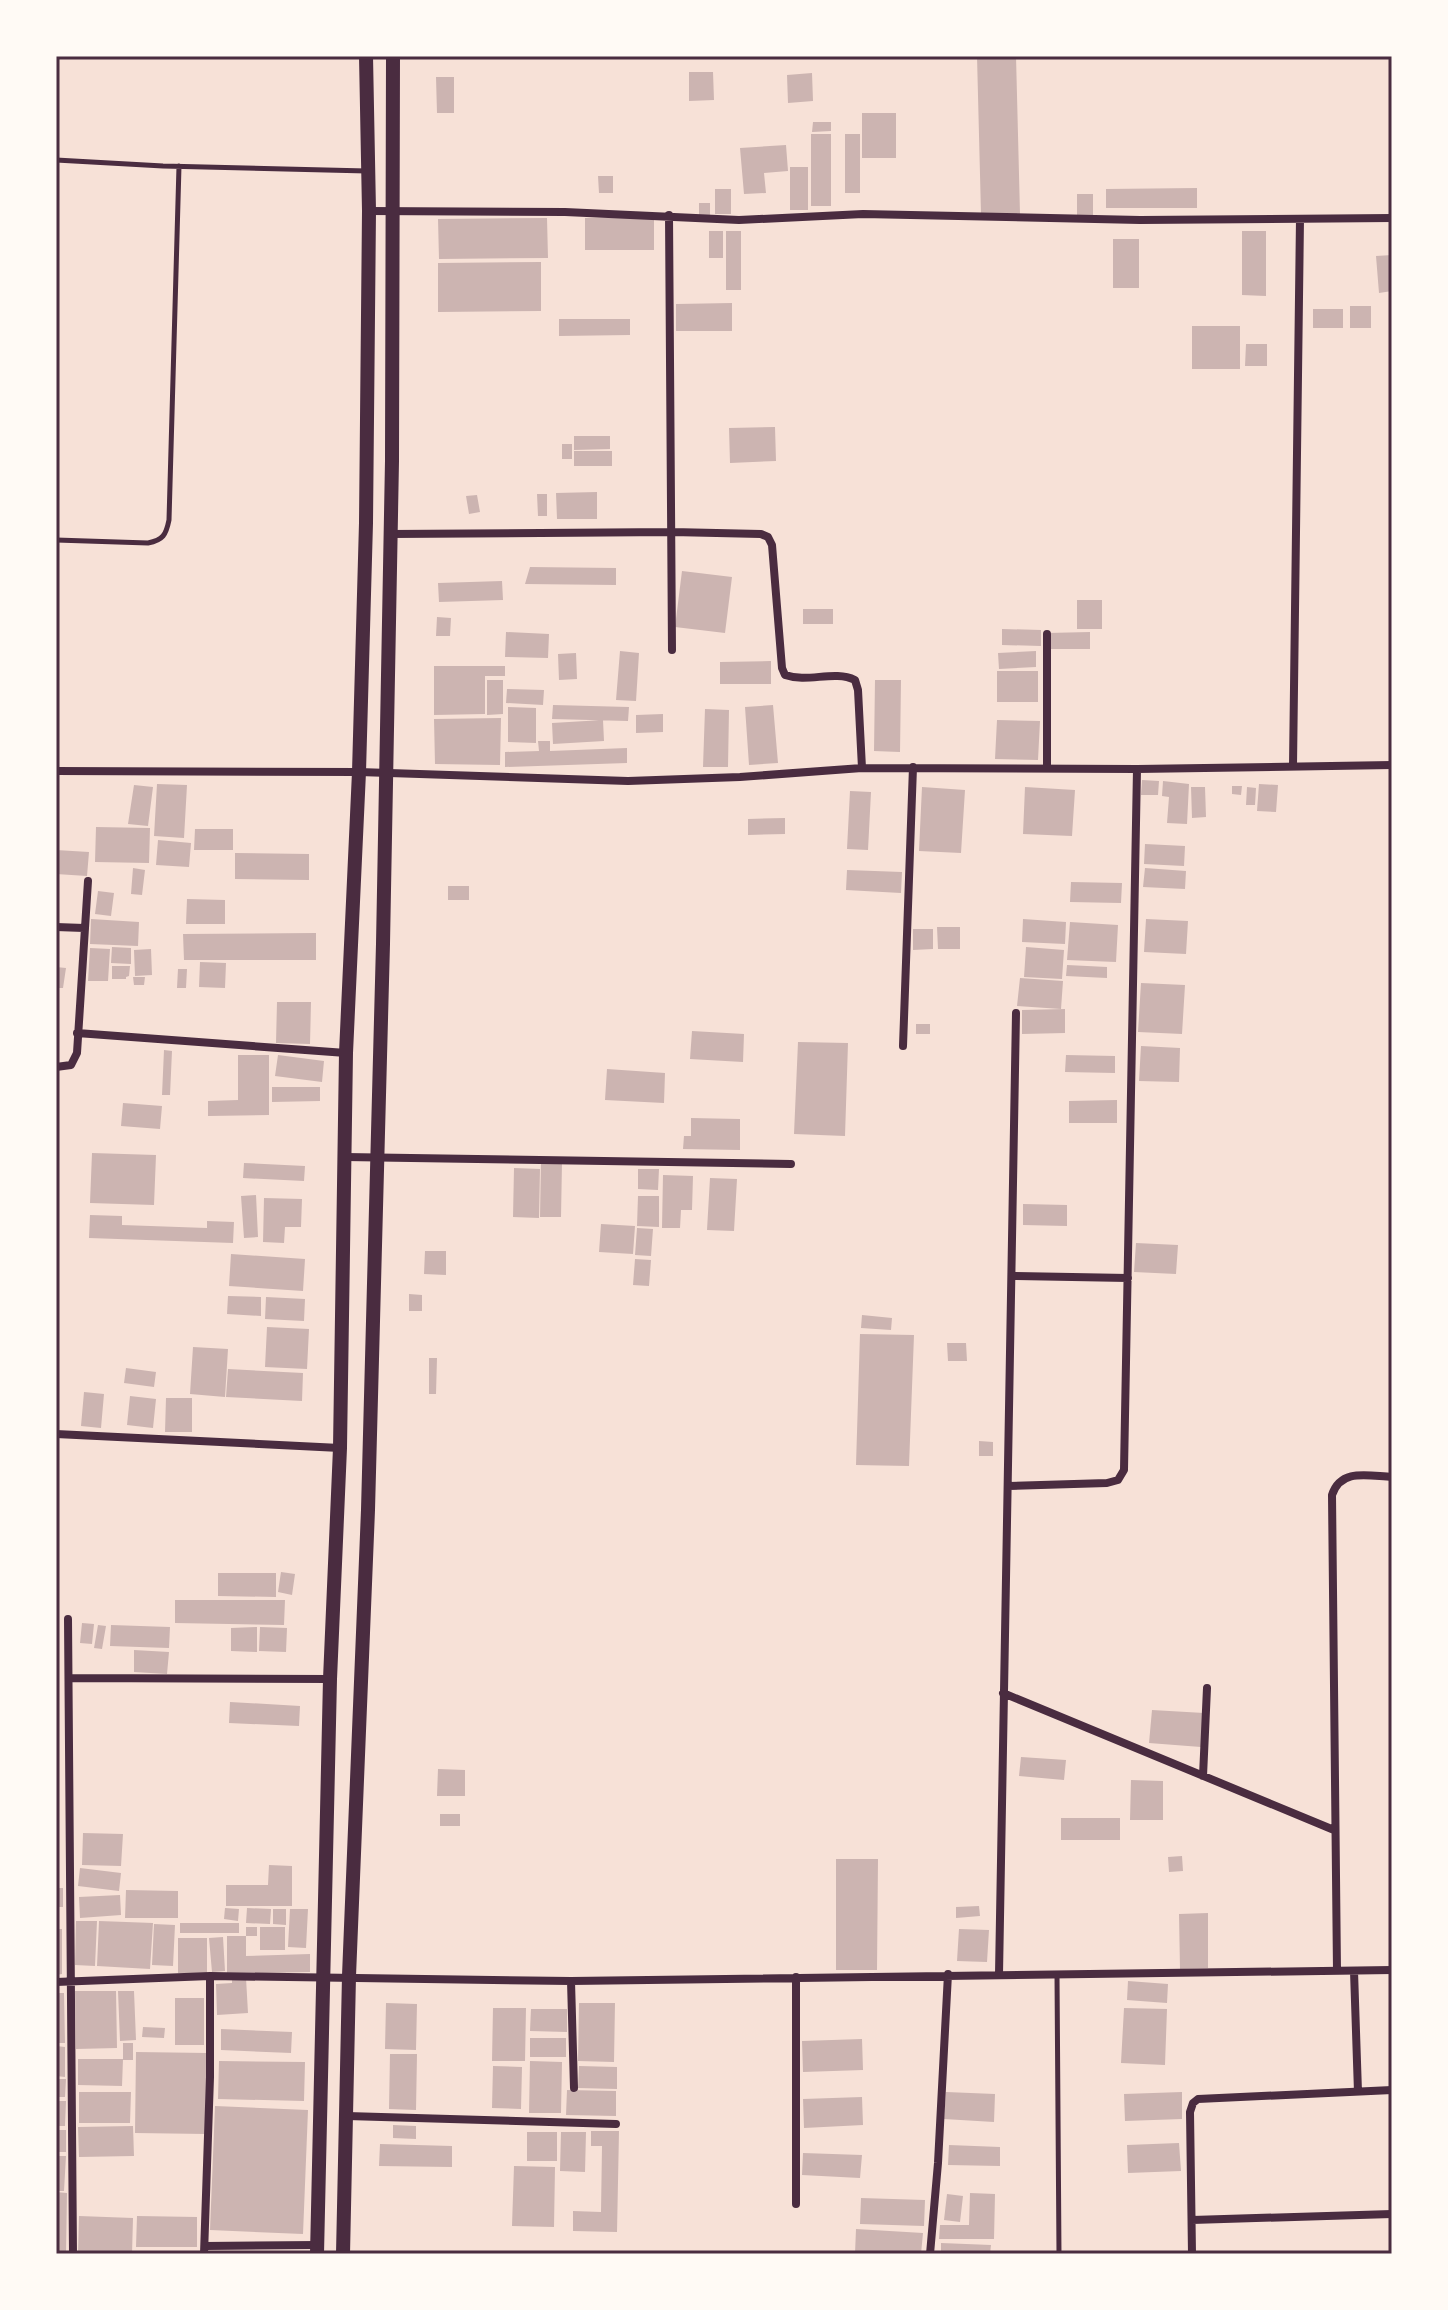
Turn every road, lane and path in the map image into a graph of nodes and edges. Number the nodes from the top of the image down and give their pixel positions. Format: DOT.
graph roads {
  1 [pos="366,56"];
  2 [pos="393,56"];
  3 [pos="56,160"];
  4 [pos="179,166"];
  5 [pos="368,171"];
  6 [pos="369,211"];
  7 [pos="393,211"];
  8 [pos="669,215"];
  9 [pos="1392,218"];
  10 [pos="1300,219"];
  11 [pos="672,532"];
  12 [pos="391,534"];
  13 [pos="56,540"];
  14 [pos="1047,634"];
  15 [pos="672,650"];
  16 [pos="1392,765"];
  17 [pos="1293,766"];
  18 [pos="913,767"];
  19 [pos="862,768"];
  20 [pos="1047,768"];
  21 [pos="1137,769"];
  22 [pos="56,771"];
  23 [pos="359,772"];
  24 [pos="387,775"];
  25 [pos="88,881"];
  26 [pos="56,927"];
  27 [pos="84,928"];
  28 [pos="1016,1013"];
  29 [pos="77,1033"];
  30 [pos="903,1046"];
  31 [pos="346,1053"];
  32 [pos="56,1067"];
  33 [pos="345,1157"];
  34 [pos="377,1157"];
  35 [pos="791,1164"];
  36 [pos="1012,1276"];
  37 [pos="1128,1278"];
  38 [pos="56,1434"];
  39 [pos="340,1448"];
  40 [pos="1392,1477"];
  41 [pos="1009,1486"];
  42 [pos="68,1619"];
  43 [pos="69,1678"];
  44 [pos="330,1679"];
  45 [pos="1207,1688"];
  46 [pos="1003,1693"];
  47 [pos="56,1698"];
  48 [pos="69,1698"];
  49 [pos="1203,1776"];
  50 [pos="1334,1830"];
  51 [pos="1392,1970"];
  52 [pos="1337,1971"];
  53 [pos="1354,1971"];
  54 [pos="1057,1973"];
  55 [pos="948,1974"];
  56 [pos="999,1974"];
  57 [pos="210,1976"];
  58 [pos="324,1976"];
  59 [pos="349,1976"];
  60 [pos="796,1977"];
  61 [pos="571,1981"];
  62 [pos="56,1982"];
  63 [pos="70,1982"];
  64 [pos="574,2088"];
  65 [pos="1392,2090"];
  66 [pos="1358,2092"];
  67 [pos="347,2116"];
  68 [pos="616,2124"];
  69 [pos="796,2204"];
  70 [pos="1392,2214"];
  71 [pos="1192,2220"];
  72 [pos="317,2249"];
  73 [pos="204,2250"];
  74 [pos="73,2254"];
  75 [pos="343,2254"];
  76 [pos="930,2254"];
  77 [pos="1059,2254"];
  78 [pos="1192,2254"];
  1 -- 5 [label="main road"];
  2 -- 7 [label="main road"];
  3 -- 4 [label="lane"];
  4 -- 5 [label="lane"];
  4 -- 13 [label="lane"];
  5 -- 6 [label="main road"];
  6 -- 7 [label="street"];
  6 -- 23 [label="main road"];
  7 -- 8 [label="street"];
  7 -- 12 [label="main road"];
  8 -- 10 [label="street"];
  8 -- 11 [label="street"];
  9 -- 10 [label="street"];
  10 -- 17 [label="street"];
  11 -- 12 [label="street"];
  11 -- 15 [label="street"];
  11 -- 19 [label="street"];
  12 -- 24 [label="main road"];
  14 -- 20 [label="street"];
  16 -- 17 [label="street"];
  17 -- 21 [label="street"];
  18 -- 19 [label="street"];
  18 -- 20 [label="street"];
  18 -- 30 [label="street"];
  19 -- 24 [label="street"];
  20 -- 21 [label="street"];
  21 -- 37 [label="street"];
  22 -- 23 [label="street"];
  23 -- 24 [label="street"];
  23 -- 31 [label="main road"];
  24 -- 34 [label="main road"];
  25 -- 27 [label="street"];
  26 -- 27 [label="street"];
  27 -- 29 [label="street"];
  28 -- 36 [label="street"];
  29 -- 31 [label="street"];
  29 -- 32 [label="street"];
  31 -- 33 [label="main road"];
  33 -- 34 [label="street"];
  33 -- 39 [label="main road"];
  34 -- 35 [label="street"];
  34 -- 59 [label="main road"];
  36 -- 37 [label="street"];
  36 -- 41 [label="street"];
  37 -- 41 [label="street"];
  38 -- 39 [label="street"];
  39 -- 44 [label="main road"];
  40 -- 50 [label="street"];
  41 -- 46 [label="street"];
  42 -- 43 [label="street"];
  43 -- 44 [label="street"];
  43 -- 48 [label="street"];
  44 -- 58 [label="main road"];
  45 -- 49 [label="street"];
  46 -- 49 [label="street"];
  46 -- 56 [label="street"];
  47 -- 48 [label="street"];
  48 -- 63 [label="street"];
  49 -- 50 [label="street"];
  50 -- 52 [label="street"];
  51 -- 53 [label="street"];
  52 -- 53 [label="street"];
  52 -- 54 [label="street"];
  53 -- 66 [label="street"];
  54 -- 56 [label="street"];
  54 -- 77 [label="lane"];
  55 -- 56 [label="street"];
  55 -- 60 [label="street"];
  55 -- 76 [label="street"];
  57 -- 58 [label="street"];
  57 -- 63 [label="street"];
  57 -- 73 [label="street"];
  58 -- 59 [label="street"];
  58 -- 72 [label="main road"];
  59 -- 61 [label="street"];
  59 -- 67 [label="main road"];
  60 -- 61 [label="street"];
  60 -- 69 [label="street"];
  61 -- 64 [label="street"];
  62 -- 63 [label="street"];
  63 -- 74 [label="street"];
  65 -- 66 [label="street"];
  66 -- 71 [label="street"];
  67 -- 68 [label="street"];
  67 -- 75 [label="main road"];
  70 -- 71 [label="street"];
  71 -- 78 [label="street"];
  72 -- 73 [label="street"];
}
